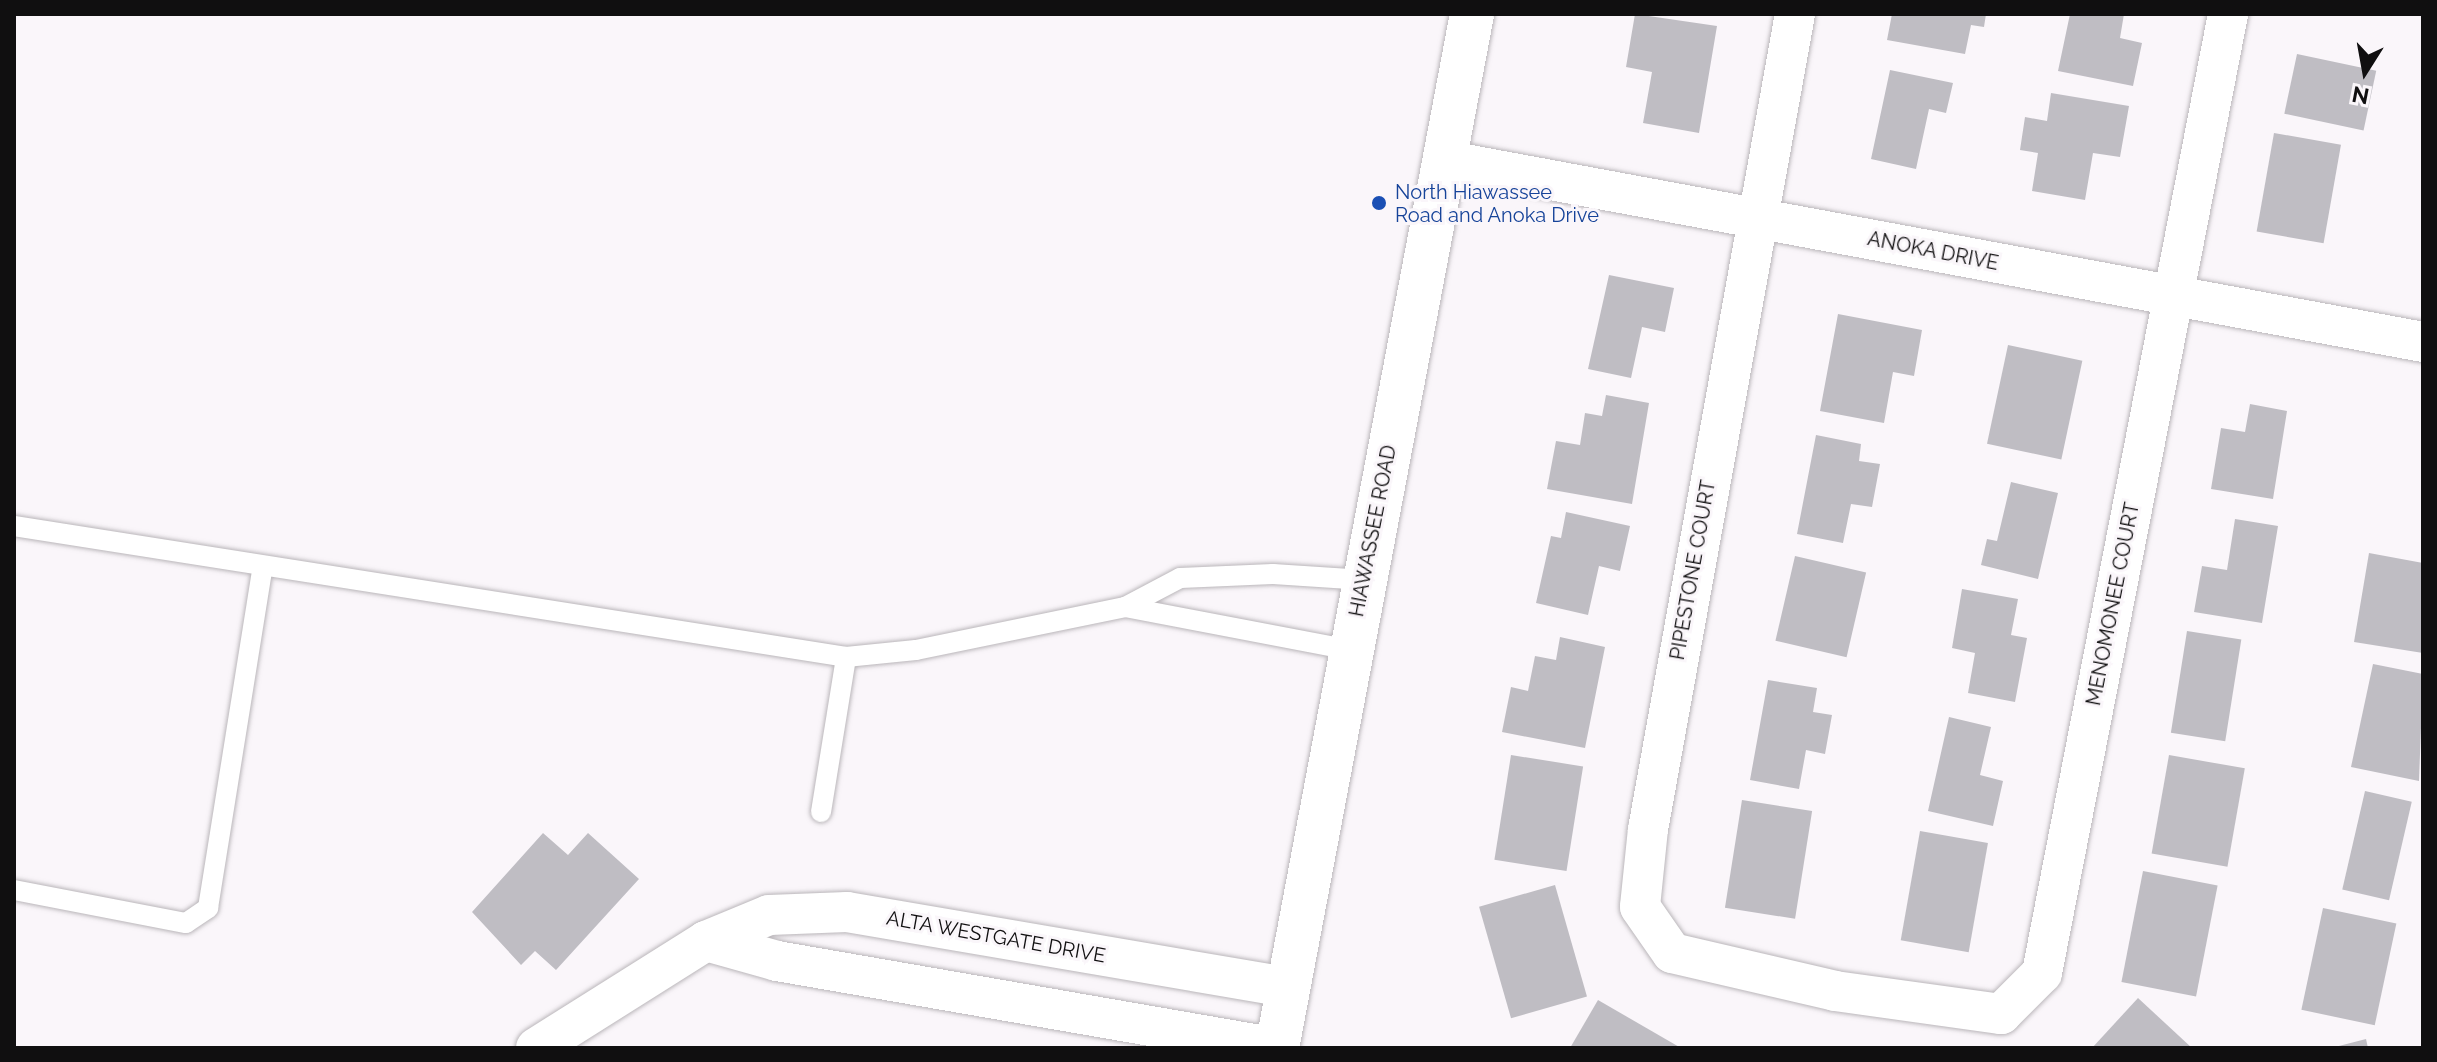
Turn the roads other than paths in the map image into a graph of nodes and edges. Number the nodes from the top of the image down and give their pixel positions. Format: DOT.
graph roads {
  1 [pos="1472,14"];
  2 [pos="1795,14"];
  3 [pos="2228,14"];
  4 [pos="1443,160"];
  5 [pos="1755,218"];
  6 [pos="2173,296"];
  7 [pos="2423,342"];
  8 [pos="14,526"];
  9 [pos="263,566"];
  10 [pos="1365,580"];
  11 [pos="1125,607"];
  12 [pos="1350,650"];
  13 [pos="846,657"];
  14 [pos="821,812"];
  15 [pos="14,890"];
  16 [pos="706,941"];
  17 [pos="1288,987"];
  18 [pos="1835,991"];
  19 [pos="536,1048"];
  20 [pos="1277,1048"];
  1 -- 4 [label="main road, HIAWASSEE ROAD"];
  2 -- 5 [label="street, PIPESTONE COURT"];
  3 -- 6 [label="street, MENOMONEE COURT"];
  4 -- 5 [label="street, ANOKA DRIVE"];
  4 -- 10 [label="main road, HIAWASSEE ROAD"];
  5 -- 6 [label="street, ANOKA DRIVE"];
  5 -- 18 [label="street, PIPESTONE COURT"];
  6 -- 7 [label="street, ANOKA DRIVE"];
  6 -- 18 [label="street, MENOMONEE COURT"];
  8 -- 9 [label="lane"];
  9 -- 13 [label="lane"];
  9 -- 15 [label="lane"];
  10 -- 11 [label="lane"];
  10 -- 12 [label="main road, HIAWASSEE ROAD"];
  11 -- 12 [label="lane"];
  11 -- 13 [label="lane"];
  12 -- 17 [label="main road, HIAWASSEE ROAD"];
  13 -- 14 [label="lane"];
  16 -- 17 [label="street, ALTA WESTGATE DRIVE"];
  16 -- 19 [label="street, ALTA WESTGATE DRIVE"];
  16 -- 20 [label="street"];
  17 -- 20 [label="main road, HIAWASSEE ROAD"];
}
